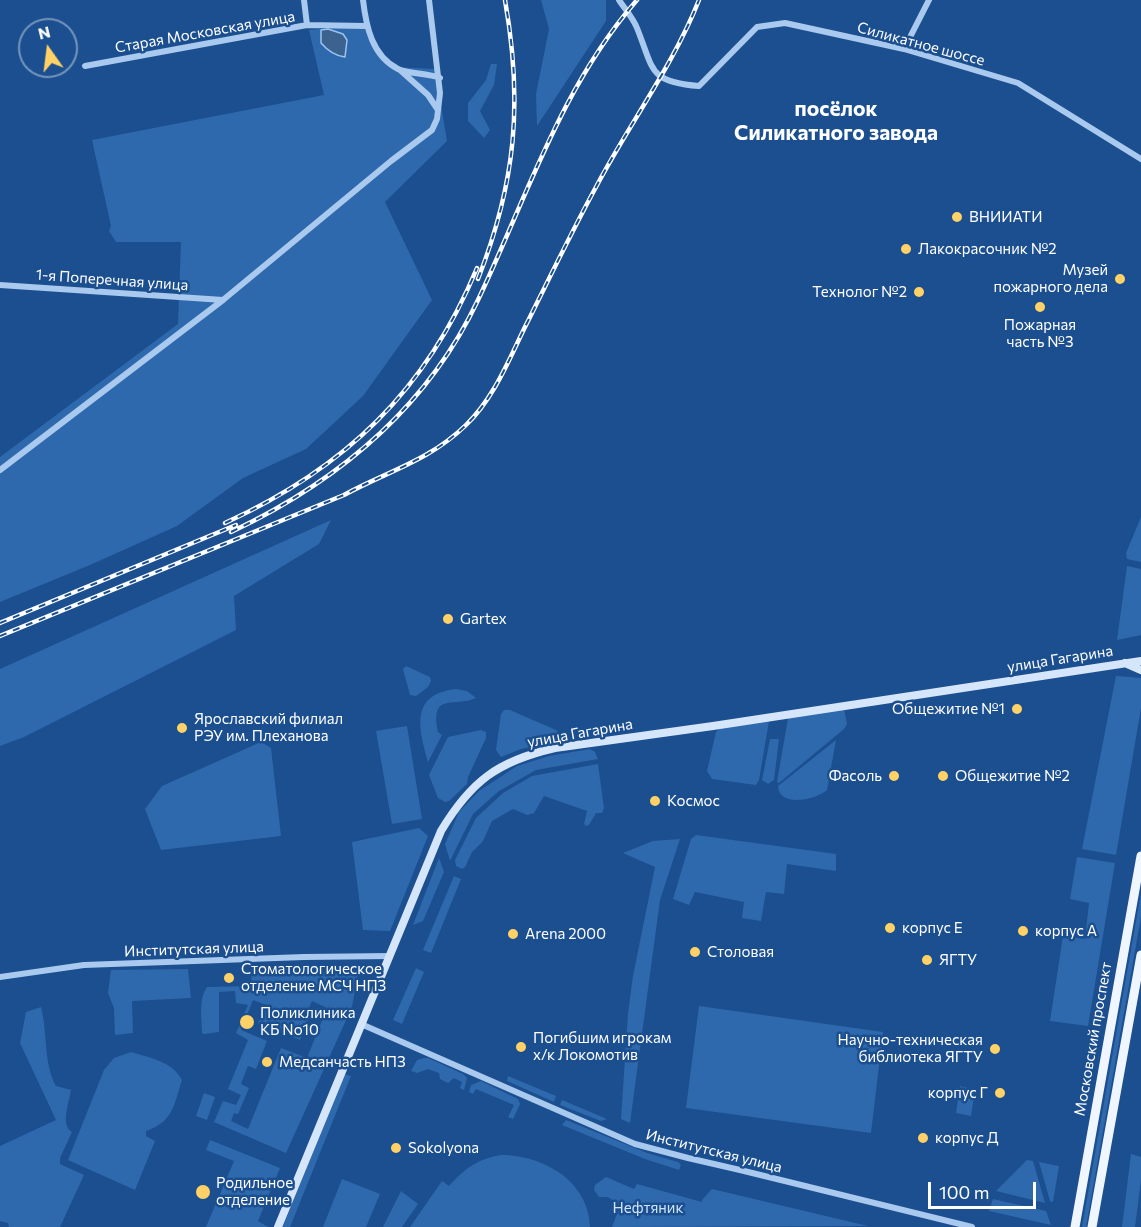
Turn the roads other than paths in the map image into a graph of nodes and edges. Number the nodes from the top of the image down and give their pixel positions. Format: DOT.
graph roads {
  1 [pos="304,0"];
  2 [pos="363,0"];
  3 [pos="429,0"];
  4 [pos="619,0"];
  5 [pos="929,0"];
  6 [pos="307,25"];
  7 [pos="366,26"];
  8 [pos="904,49"];
  9 [pos="85,66"];
  10 [pos="399,70"];
  11 [pos="440,78"];
  12 [pos="438,110"];
  13 [pos="1141,159"];
  14 [pos="0,285"];
  15 [pos="223,300"];
  16 [pos="0,470"];
  17 [pos="1141,659"];
  18 [pos="1125,663"];
  19 [pos="1141,670"];
  20 [pos="1141,856"];
  21 [pos="1141,955"];
  22 [pos="390,956"];
  23 [pos="0,977"];
  24 [pos="361,1024"];
  25 [pos="278,1227"];
  26 [pos="972,1227"];
  27 [pos="1075,1227"];
  28 [pos="1092,1227"];
  1 -- 6 [label="street"];
  2 -- 7 [label="street"];
  3 -- 11 [label="street"];
  4 -- 8 [label="street, Силикатное шоссе"];
  5 -- 8 [label="street"];
  6 -- 7 [label="street, Старая Московская улица"];
  6 -- 9 [label="street, Старая Московская улица"];
  7 -- 10 [label="street"];
  8 -- 13 [label="street, Силикатное шоссе"];
  10 -- 11 [label="street"];
  10 -- 12 [label="street"];
  11 -- 12 [label="street"];
  12 -- 15 [label="street"];
  14 -- 15 [label="street, 1-я Поперечная улица"];
  15 -- 16 [label="street"];
  17 -- 18 [label="main road, улица Гагарина"];
  18 -- 19 [label="main road"];
  18 -- 22 [label="main road, улица Гагарина"];
  20 -- 27 [label="main road, Московский проспект"];
  21 -- 28 [label="main road"];
  22 -- 23 [label="street, Институтская улица"];
  22 -- 24 [label="main road, улица Гагарина"];
  24 -- 25 [label="main road, улица Гагарина"];
  24 -- 26 [label="street, Институтская улица"];
}
